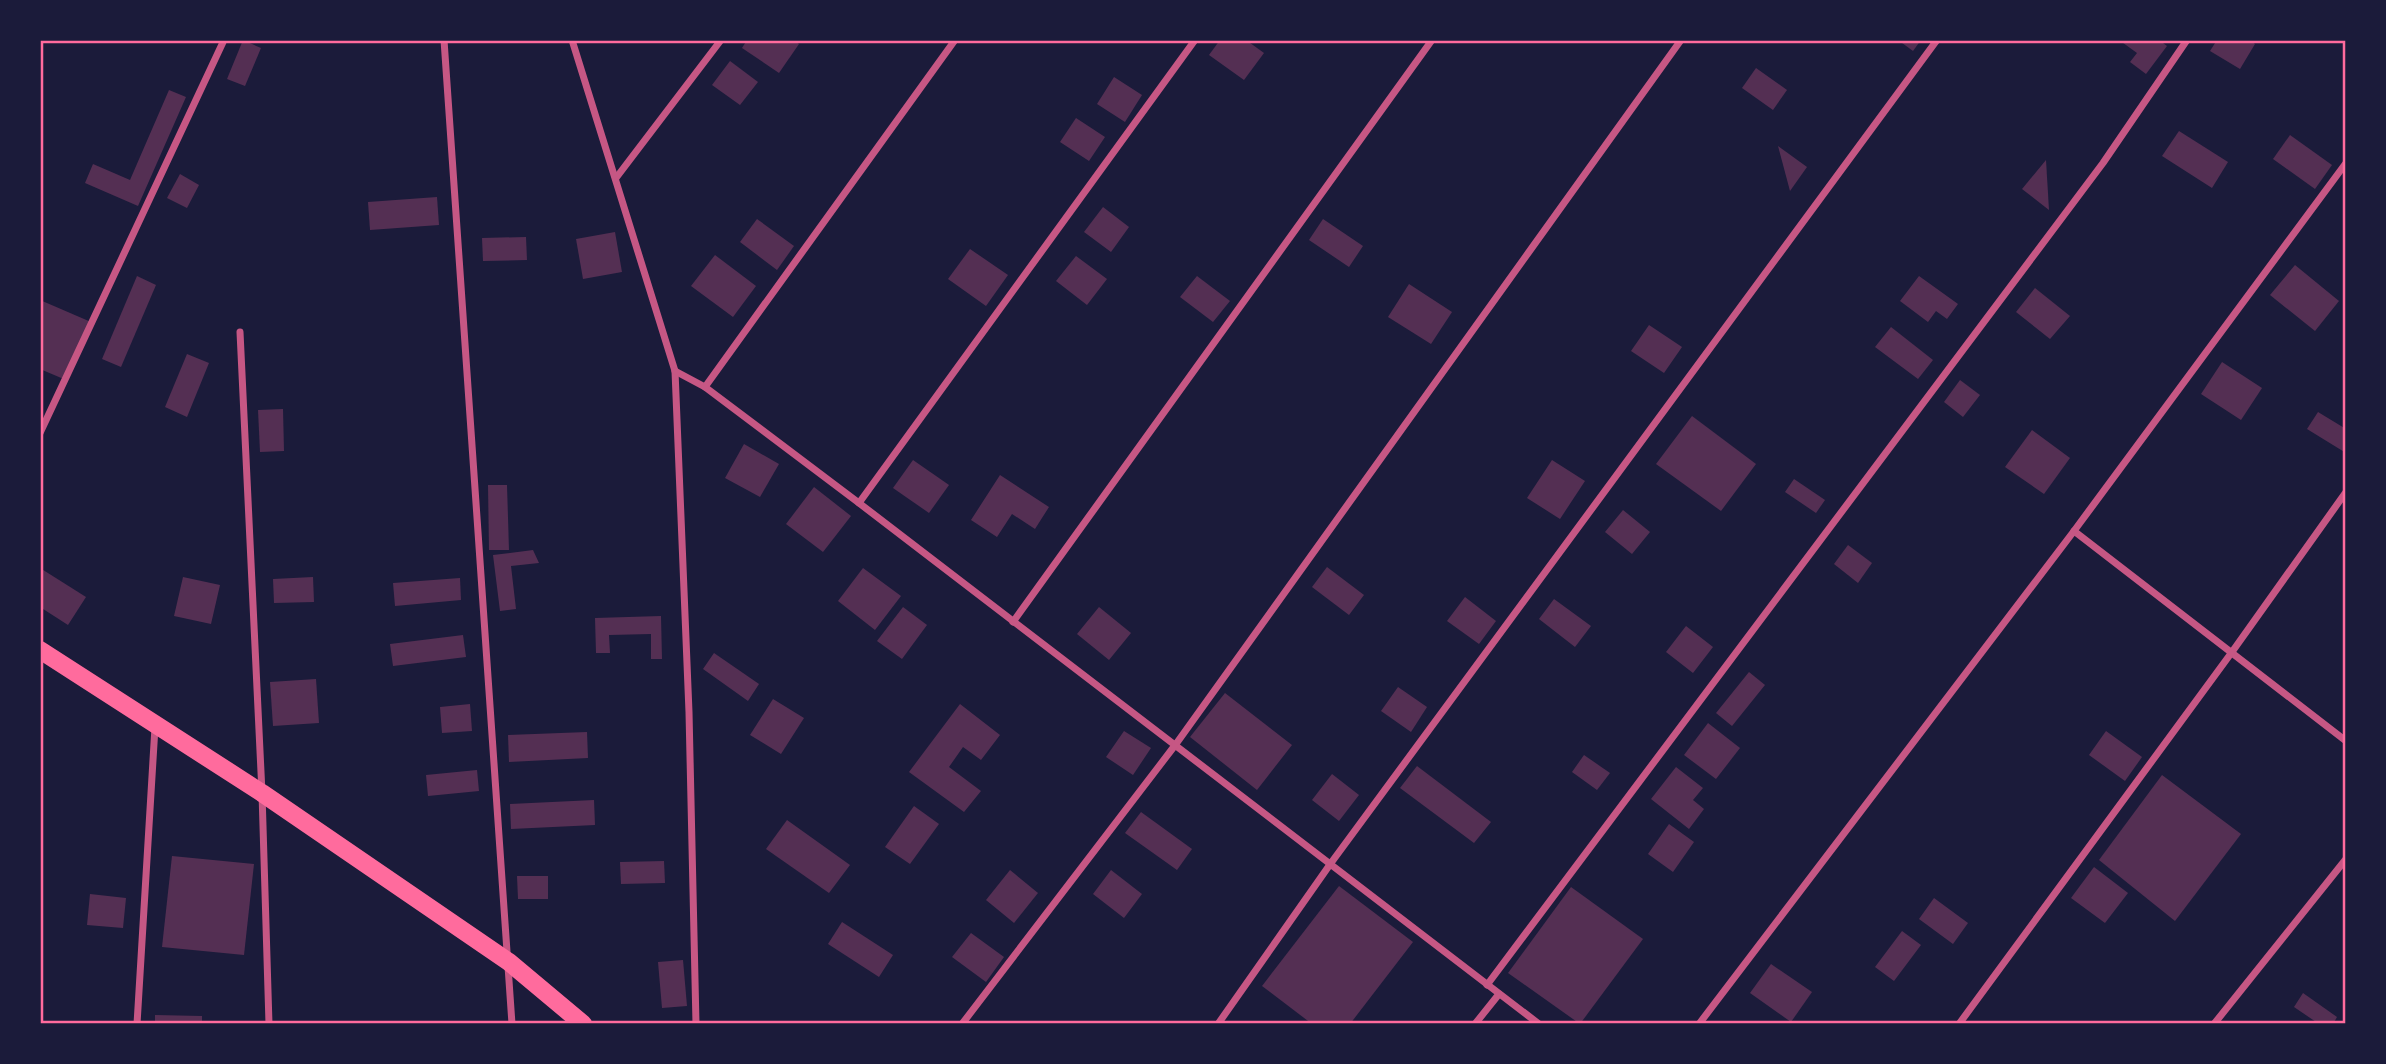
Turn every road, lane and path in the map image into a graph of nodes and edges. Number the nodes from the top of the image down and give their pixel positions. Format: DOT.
graph roads {
  1 [pos="224,40"];
  2 [pos="444,40"];
  3 [pos="572,40"];
  4 [pos="721,40"];
  5 [pos="956,40"];
  6 [pos="1195,40"];
  7 [pos="1432,40"];
  8 [pos="1681,40"];
  9 [pos="1937,40"];
  10 [pos="2187,40"];
  11 [pos="2346,163"];
  12 [pos="616,178"];
  13 [pos="240,332"];
  14 [pos="675,371"];
  15 [pos="705,387"];
  16 [pos="40,433"];
  17 [pos="2346,492"];
  18 [pos="859,503"];
  19 [pos="2074,531"];
  20 [pos="1013,622"];
  21 [pos="40,650"];
  22 [pos="2232,652"];
  23 [pos="155,722"];
  24 [pos="2346,741"];
  25 [pos="1176,744"];
  26 [pos="262,793"];
  27 [pos="2346,859"];
  28 [pos="1331,863"];
  29 [pos="509,962"];
  30 [pos="1487,985"];
  31 [pos="1499,994"];
  32 [pos="137,1024"];
  33 [pos="269,1024"];
  34 [pos="512,1024"];
  35 [pos="583,1024"];
  36 [pos="696,1024"];
  37 [pos="962,1024"];
  38 [pos="1219,1024"];
  39 [pos="1475,1024"];
  40 [pos="1539,1024"];
  41 [pos="1699,1024"];
  42 [pos="1959,1024"];
  43 [pos="2214,1024"];
  1 -- 16 [label="street"];
  2 -- 29 [label="street"];
  3 -- 12 [label="street"];
  4 -- 12 [label="street"];
  5 -- 15 [label="street"];
  6 -- 18 [label="street"];
  7 -- 20 [label="street"];
  8 -- 25 [label="street"];
  9 -- 28 [label="street"];
  10 -- 30 [label="street"];
  11 -- 19 [label="street"];
  12 -- 14 [label="street"];
  13 -- 26 [label="street"];
  14 -- 15 [label="street"];
  14 -- 36 [label="street"];
  15 -- 18 [label="street"];
  17 -- 22 [label="street"];
  18 -- 20 [label="street"];
  19 -- 22 [label="street"];
  19 -- 41 [label="street"];
  20 -- 25 [label="street"];
  21 -- 23 [label="highway"];
  22 -- 24 [label="street"];
  22 -- 42 [label="street"];
  23 -- 26 [label="highway"];
  23 -- 32 [label="street"];
  25 -- 28 [label="street"];
  25 -- 37 [label="street"];
  26 -- 29 [label="highway"];
  26 -- 33 [label="street"];
  27 -- 43 [label="street"];
  28 -- 30 [label="street"];
  28 -- 38 [label="street"];
  29 -- 34 [label="street"];
  29 -- 35 [label="highway"];
  30 -- 31 [label="street"];
  31 -- 39 [label="street"];
  31 -- 40 [label="street"];
}
